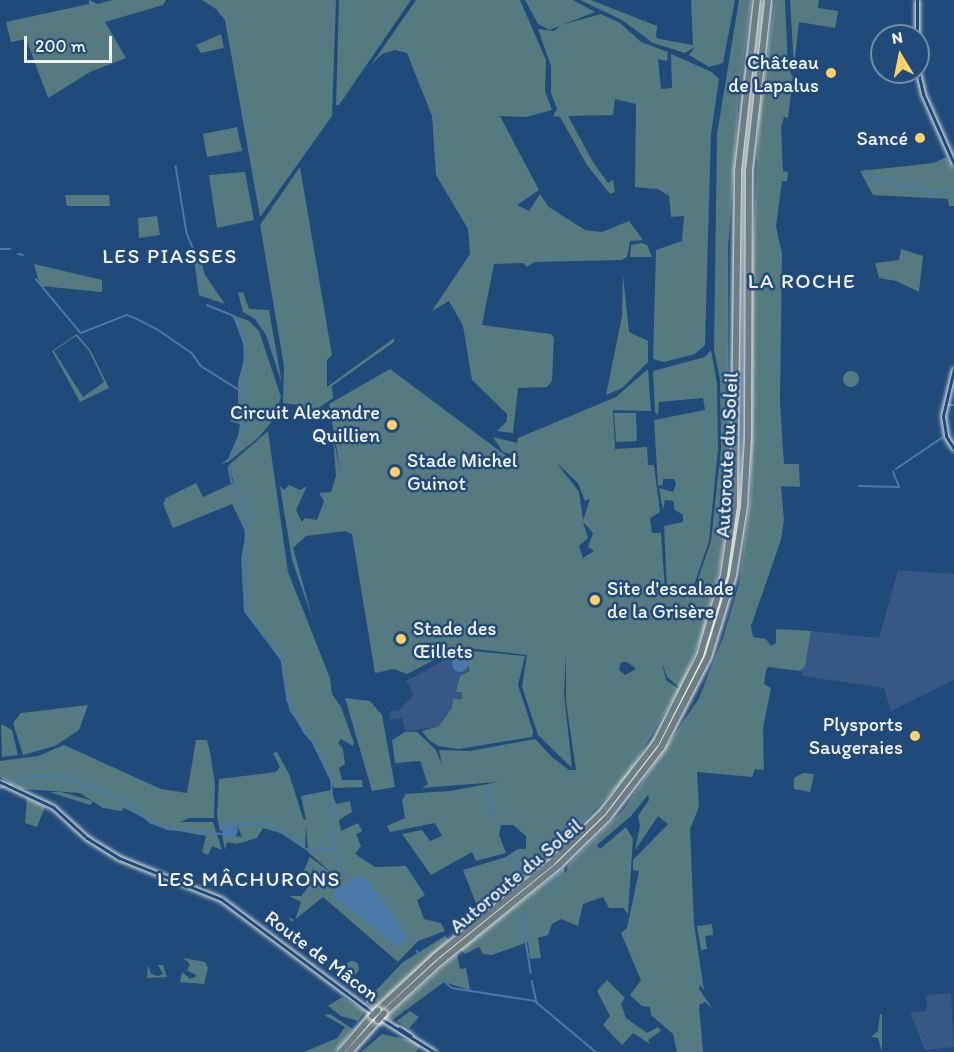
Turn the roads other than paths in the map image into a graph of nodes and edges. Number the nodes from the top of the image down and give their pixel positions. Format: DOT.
graph roads {
  1 [pos="757,0"];
  2 [pos="768,0"];
  3 [pos="917,0"];
  4 [pos="917,24"];
  5 [pos="921,84"];
  6 [pos="954,164"];
  7 [pos="954,369"];
  8 [pos="954,449"];
  9 [pos="2,784"];
  10 [pos="456,944"];
  11 [pos="378,1015"];
  12 [pos="341,1052"];
  13 [pos="349,1052"];
  14 [pos="434,1052"];
  1 -- 10 [label="highway, Autoroute du Soleil"];
  2 -- 10 [label="highway, Autoroute du Soleil"];
  3 -- 4 [label="street"];
  5 -- 6 [label="street"];
  7 -- 8 [label="street"];
  9 -- 11 [label="street, Route de Mâcon"];
  10 -- 11 [label="highway, Autoroute du Soleil"];
  11 -- 12 [label="highway, Autoroute du Soleil"];
  11 -- 13 [label="highway, Autoroute du Soleil"];
  11 -- 14 [label="street, Route de Mâcon"];
}
